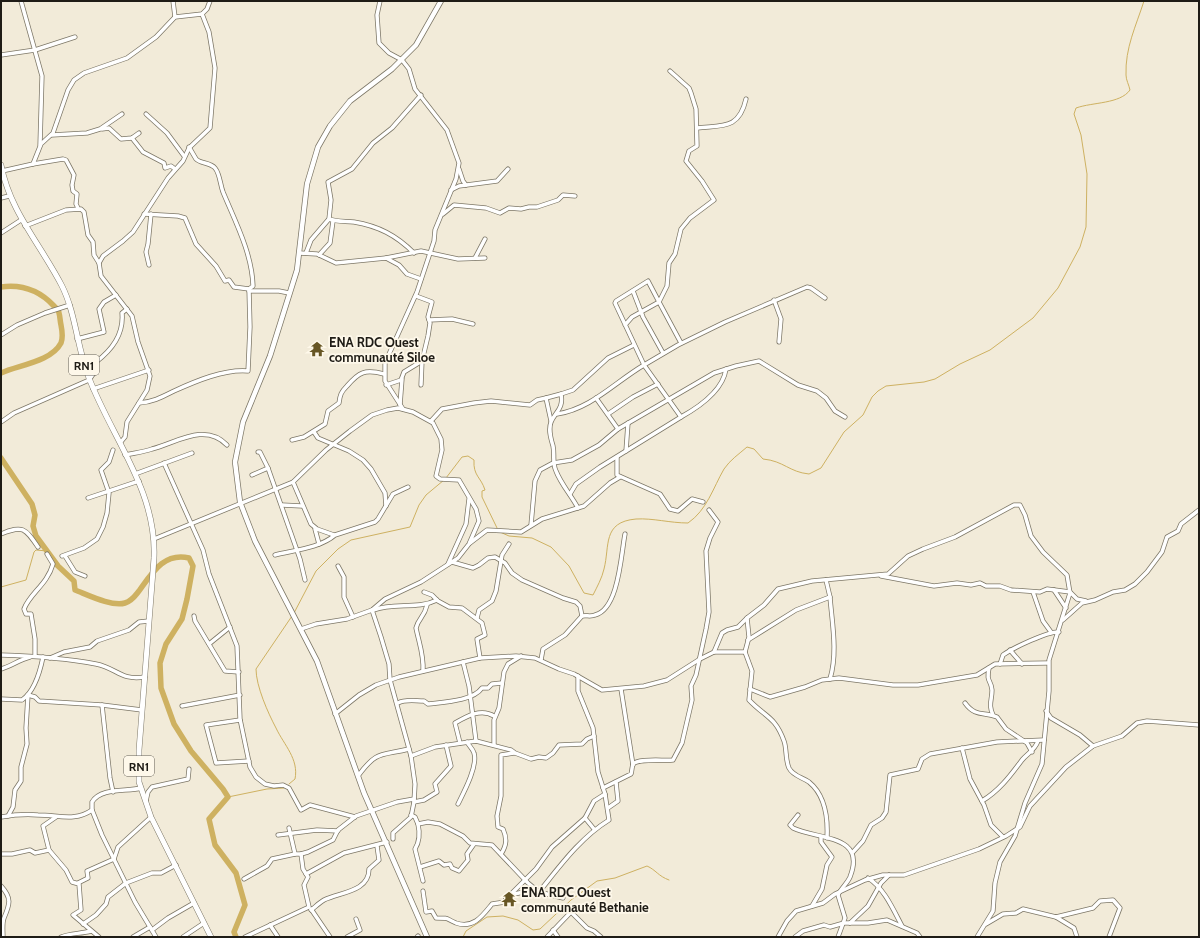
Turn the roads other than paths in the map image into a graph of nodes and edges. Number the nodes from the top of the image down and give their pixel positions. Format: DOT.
graph roads {
  1 [pos="21,1"];
  2 [pos="173,1"];
  3 [pos="210,1"];
  4 [pos="380,1"];
  5 [pos="441,1"];
  6 [pos="202,14"];
  7 [pos="175,17"];
  8 [pos="75,37"];
  9 [pos="35,50"];
  10 [pos="1,56"];
  11 [pos="402,60"];
  12 [pos="670,71"];
  13 [pos="421,95"];
  14 [pos="746,99"];
  15 [pos="122,114"];
  16 [pos="146,114"];
  17 [pos="696,128"];
  18 [pos="101,129"];
  19 [pos="139,132"];
  20 [pos="52,135"];
  21 [pos="132,138"];
  22 [pos="40,146"];
  23 [pos="189,148"];
  24 [pos="184,156"];
  25 [pos="33,164"];
  26 [pos="1,165"];
  27 [pos="175,169"];
  28 [pos="459,169"];
  29 [pos="508,169"];
  30 [pos="2,174"];
  31 [pos="466,185"];
  32 [pos="450,191"];
  33 [pos="10,196"];
  34 [pos="575,196"];
  35 [pos="1,198"];
  36 [pos="78,208"];
  37 [pos="144,214"];
  38 [pos="151,214"];
  39 [pos="442,215"];
  40 [pos="21,220"];
  41 [pos="331,220"];
  42 [pos="25,226"];
  43 [pos="1,233"];
  44 [pos="485,240"];
  45 [pos="299,253"];
  46 [pos="306,253"];
  47 [pos="414,253"];
  48 [pos="430,254"];
  49 [pos="319,255"];
  50 [pos="386,258"];
  51 [pos="474,258"];
  52 [pos="485,258"];
  53 [pos="99,263"];
  54 [pos="148,265"];
  55 [pos="421,279"];
  56 [pos="249,290"];
  57 [pos="633,291"];
  58 [pos="290,293"];
  59 [pos="116,295"];
  60 [pos="416,296"];
  61 [pos="825,298"];
  62 [pos="774,300"];
  63 [pos="659,302"];
  64 [pos="70,305"];
  65 [pos="127,309"];
  66 [pos="642,312"];
  67 [pos="429,320"];
  68 [pos="473,324"];
  69 [pos="625,325"];
  70 [pos="1,335"];
  71 [pos="77,339"];
  72 [pos="779,342"];
  73 [pos="681,343"];
  74 [pos="634,345"];
  75 [pos="663,353"];
  76 [pos="422,361"];
  77 [pos="644,365"];
  78 [pos="726,369"];
  79 [pos="149,370"];
  80 [pos="384,374"];
  81 [pos="402,379"];
  82 [pos="89,380"];
  83 [pos="658,384"];
  84 [pos="386,385"];
  85 [pos="421,385"];
  86 [pos="93,389"];
  87 [pos="561,394"];
  88 [pos="546,398"];
  89 [pos="596,398"];
  90 [pos="669,399"];
  91 [pos="139,403"];
  92 [pos="400,405"];
  93 [pos="403,409"];
  94 [pos="557,414"];
  95 [pos="608,414"];
  96 [pos="681,417"];
  97 [pos="845,417"];
  98 [pos="431,421"];
  99 [pos="551,421"];
  100 [pos="1,422"];
  101 [pos="628,423"];
  102 [pos="618,429"];
  103 [pos="314,432"];
  104 [pos="292,440"];
  105 [pos="120,443"];
  106 [pos="334,444"];
  107 [pos="227,445"];
  108 [pos="113,450"];
  109 [pos="626,451"];
  110 [pos="258,452"];
  111 [pos="192,453"];
  112 [pos="125,454"];
  113 [pos="617,457"];
  114 [pos="164,463"];
  115 [pos="553,463"];
  116 [pos="268,468"];
  117 [pos="135,474"];
  118 [pos="252,475"];
  119 [pos="620,477"];
  120 [pos="139,481"];
  121 [pos="293,482"];
  122 [pos="408,487"];
  123 [pos="276,489"];
  124 [pos="109,490"];
  125 [pos="570,494"];
  126 [pos="88,498"];
  127 [pos="470,498"];
  128 [pos="240,502"];
  129 [pos="703,502"];
  130 [pos="282,505"];
  131 [pos="302,506"];
  132 [pos="386,506"];
  133 [pos="578,508"];
  134 [pos="709,510"];
  135 [pos="1199,510"];
  136 [pos="190,523"];
  137 [pos="531,525"];
  138 [pos="315,528"];
  139 [pos="1,534"];
  140 [pos="625,534"];
  141 [pos="334,535"];
  142 [pos="154,539"];
  143 [pos="318,544"];
  144 [pos="469,544"];
  145 [pos="509,544"];
  146 [pos="38,547"];
  147 [pos="297,551"];
  148 [pos="47,554"];
  149 [pos="275,555"];
  150 [pos="501,560"];
  151 [pos="450,563"];
  152 [pos="338,566"];
  153 [pos="880,575"];
  154 [pos="85,576"];
  155 [pos="305,580"];
  156 [pos="826,580"];
  157 [pos="1054,590"];
  158 [pos="424,592"];
  159 [pos="1033,592"];
  160 [pos="1070,592"];
  161 [pos="830,597"];
  162 [pos="437,600"];
  163 [pos="1087,601"];
  164 [pos="427,605"];
  165 [pos="1066,608"];
  166 [pos="372,610"];
  167 [pos="194,616"];
  168 [pos="582,616"];
  169 [pos="353,617"];
  170 [pos="477,618"];
  171 [pos="747,618"];
  172 [pos="149,621"];
  173 [pos="1062,621"];
  174 [pos="230,627"];
  175 [pos="301,629"];
  176 [pos="1051,632"];
  177 [pos="1059,632"];
  178 [pos="748,640"];
  179 [pos="209,644"];
  180 [pos="1010,650"];
  181 [pos="714,652"];
  182 [pos="745,652"];
  183 [pos="1,655"];
  184 [pos="34,656"];
  185 [pos="521,656"];
  186 [pos="43,657"];
  187 [pos="50,658"];
  188 [pos="480,658"];
  189 [pos="700,659"];
  190 [pos="541,660"];
  191 [pos="463,662"];
  192 [pos="1048,663"];
  193 [pos="1000,664"];
  194 [pos="1022,664"];
  195 [pos="989,666"];
  196 [pos="1,669"];
  197 [pos="423,671"];
  198 [pos="239,672"];
  199 [pos="578,676"];
  200 [pos="145,678"];
  201 [pos="830,679"];
  202 [pos="390,680"];
  203 [pos="502,683"];
  204 [pos="621,688"];
  205 [pos="750,689"];
  206 [pos="28,695"];
  207 [pos="240,695"];
  208 [pos="471,696"];
  209 [pos="1,699"];
  210 [pos="398,703"];
  211 [pos="965,703"];
  212 [pos="102,705"];
  213 [pos="182,706"];
  214 [pos="142,710"];
  215 [pos="1046,710"];
  216 [pos="335,715"];
  217 [pos="472,715"];
  218 [pos="993,715"];
  219 [pos="494,716"];
  220 [pos="240,720"];
  221 [pos="1199,725"];
  222 [pos="594,736"];
  223 [pos="1038,740"];
  224 [pos="1044,740"];
  225 [pos="476,741"];
  226 [pos="1021,741"];
  227 [pos="467,742"];
  228 [pos="460,743"];
  229 [pos="446,745"];
  230 [pos="494,745"];
  231 [pos="500,746"];
  232 [pos="1093,746"];
  233 [pos="962,748"];
  234 [pos="409,749"];
  235 [pos="1032,752"];
  236 [pos="514,753"];
  237 [pos="501,755"];
  238 [pos="411,756"];
  239 [pos="249,761"];
  240 [pos="633,765"];
  241 [pos="189,769"];
  242 [pos="358,776"];
  243 [pos="616,782"];
  244 [pos="141,788"];
  245 [pos="603,788"];
  246 [pos="113,792"];
  247 [pos="605,794"];
  248 [pos="414,800"];
  249 [pos="982,801"];
  250 [pos="146,802"];
  251 [pos="458,804"];
  252 [pos="608,808"];
  253 [pos="92,810"];
  254 [pos="373,810"];
  255 [pos="798,814"];
  256 [pos="411,815"];
  257 [pos="8,816"];
  258 [pos="151,816"];
  259 [pos="1,817"];
  260 [pos="56,817"];
  261 [pos="355,817"];
  262 [pos="585,818"];
  263 [pos="418,824"];
  264 [pos="289,828"];
  265 [pos="1018,828"];
  266 [pos="338,830"];
  267 [pos="594,830"];
  268 [pos="290,834"];
  269 [pos="278,835"];
  270 [pos="821,837"];
  271 [pos="828,838"];
  272 [pos="1003,838"];
  273 [pos="393,839"];
  274 [pos="387,842"];
  275 [pos="474,844"];
  276 [pos="377,846"];
  277 [pos="49,850"];
  278 [pos="852,852"];
  279 [pos="1,854"];
  280 [pos="295,854"];
  281 [pos="301,854"];
  282 [pos="501,854"];
  283 [pos="114,859"];
  284 [pos="176,865"];
  285 [pos="420,867"];
  286 [pos="306,874"];
  287 [pos="890,875"];
  288 [pos="868,878"];
  289 [pos="244,879"];
  290 [pos="525,880"];
  291 [pos="423,881"];
  292 [pos="78,883"];
  293 [pos="126,883"];
  294 [pos="2,887"];
  295 [pos="879,887"];
  296 [pos="423,892"];
  297 [pos="539,892"];
  298 [pos="839,892"];
  299 [pos="510,895"];
  300 [pos="563,898"];
  301 [pos="194,903"];
  302 [pos="567,906"];
  303 [pos="812,906"];
  304 [pos="310,908"];
  305 [pos="572,912"];
  306 [pos="1056,917"];
  307 [pos="356,919"];
  308 [pos="204,923"];
  309 [pos="844,923"];
  310 [pos="850,923"];
  311 [pos="83,924"];
  312 [pos="270,925"];
  313 [pos="985,925"];
  314 [pos="902,926"];
  315 [pos="151,929"];
  316 [pos="553,930"];
  317 [pos="91,931"];
  318 [pos="327,936"];
  319 [pos="979,936"];
  320 [pos="3,937"];
  321 [pos="61,937"];
  322 [pos="99,937"];
  323 [pos="133,937"];
  324 [pos="156,937"];
  325 [pos="183,937"];
  326 [pos="211,937"];
  327 [pos="245,937"];
  328 [pos="278,937"];
  329 [pos="347,937"];
  330 [pos="427,937"];
  331 [pos="547,937"];
  332 [pos="558,937"];
  333 [pos="602,937"];
  334 [pos="778,937"];
  335 [pos="795,937"];
  336 [pos="838,937"];
  337 [pos="920,937"];
  338 [pos="1077,937"];
  339 [pos="1109,937"];
  1 -- 9 [label="street"];
  2 -- 7 [label="street"];
  3 -- 6 [label="street"];
  4 -- 11 [label="street"];
  5 -- 11 [label="main road"];
  6 -- 7 [label="street"];
  6 -- 23 [label="street"];
  7 -- 20 [label="street"];
  8 -- 9 [label="street"];
  9 -- 10 [label="street"];
  9 -- 22 [label="street"];
  11 -- 13 [label="street"];
  11 -- 45 [label="main road"];
  12 -- 17 [label="street"];
  13 -- 28 [label="street"];
  13 -- 41 [label="street"];
  14 -- 17 [label="street"];
  15 -- 18 [label="street"];
  16 -- 24 [label="street"];
  17 -- 63 [label="street"];
  18 -- 20 [label="street"];
  18 -- 21 [label="street"];
  19 -- 21 [label="street"];
  20 -- 22 [label="street"];
  21 -- 27 [label="street"];
  22 -- 25 [label="street"];
  23 -- 24 [label="street"];
  23 -- 56 [label="street"];
  24 -- 27 [label="street"];
  25 -- 30 [label="street"];
  25 -- 36 [label="street"];
  26 -- 30 [label="highway, RN1"];
  27 -- 37 [label="street"];
  28 -- 31 [label="street"];
  28 -- 32 [label="street"];
  29 -- 31 [label="street"];
  30 -- 33 [label="highway, RN1"];
  31 -- 32 [label="street"];
  32 -- 39 [label="street"];
  33 -- 35 [label="street"];
  33 -- 40 [label="highway, RN1"];
  34 -- 39 [label="street"];
  36 -- 42 [label="street"];
  36 -- 53 [label="street"];
  37 -- 38 [label="street"];
  37 -- 53 [label="street"];
  38 -- 54 [label="street"];
  38 -- 56 [label="street"];
  39 -- 48 [label="street"];
  40 -- 42 [label="highway, RN1"];
  40 -- 43 [label="street"];
  41 -- 46 [label="street"];
  41 -- 47 [label="street"];
  41 -- 49 [label="street"];
  42 -- 64 [label="highway, RN1"];
  44 -- 51 [label="street"];
  45 -- 46 [label="street"];
  45 -- 58 [label="main road"];
  46 -- 49 [label="street"];
  47 -- 48 [label="street"];
  47 -- 50 [label="street"];
  48 -- 51 [label="street"];
  48 -- 55 [label="street"];
  49 -- 50 [label="street"];
  50 -- 55 [label="street"];
  51 -- 52 [label="street"];
  53 -- 59 [label="street"];
  55 -- 60 [label="street"];
  56 -- 58 [label="street"];
  56 -- 91 [label="street"];
  57 -- 63 [label="street"];
  57 -- 66 [label="street"];
  57 -- 69 [label="street"];
  58 -- 128 [label="main road"];
  59 -- 65 [label="street"];
  59 -- 71 [label="street"];
  60 -- 67 [label="street"];
  60 -- 80 [label="street"];
  61 -- 62 [label="street"];
  62 -- 72 [label="street"];
  62 -- 73 [label="street"];
  63 -- 66 [label="street"];
  63 -- 73 [label="street"];
  64 -- 70 [label="street"];
  64 -- 71 [label="highway, RN1"];
  65 -- 79 [label="street"];
  65 -- 82 [label="street"];
  66 -- 69 [label="street"];
  66 -- 75 [label="street"];
  67 -- 68 [label="street"];
  67 -- 76 [label="street"];
  69 -- 74 [label="street"];
  71 -- 82 [label="highway, RN1"];
  73 -- 75 [label="street"];
  74 -- 77 [label="street"];
  74 -- 87 [label="street"];
  75 -- 77 [label="street"];
  76 -- 81 [label="street"];
  76 -- 85 [label="street"];
  77 -- 83 [label="street"];
  77 -- 89 [label="street"];
  78 -- 90 [label="street"];
  78 -- 96 [label="street"];
  78 -- 97 [label="street"];
  79 -- 86 [label="street"];
  79 -- 91 [label="street"];
  80 -- 84 [label="street"];
  80 -- 103 [label="street"];
  81 -- 84 [label="street"];
  81 -- 92 [label="street"];
  82 -- 86 [label="highway, RN1"];
  82 -- 100 [label="street"];
  83 -- 90 [label="street"];
  83 -- 95 [label="street"];
  84 -- 92 [label="street"];
  86 -- 105 [label="highway, RN1"];
  87 -- 88 [label="street"];
  87 -- 94 [label="street"];
  88 -- 98 [label="street"];
  88 -- 99 [label="street"];
  89 -- 94 [label="street"];
  89 -- 95 [label="street"];
  90 -- 96 [label="street"];
  90 -- 101 [label="street"];
  91 -- 105 [label="street"];
  92 -- 93 [label="street"];
  93 -- 98 [label="street"];
  93 -- 106 [label="street"];
  94 -- 99 [label="street"];
  95 -- 102 [label="street"];
  96 -- 109 [label="street"];
  98 -- 127 [label="street"];
  99 -- 115 [label="street"];
  101 -- 102 [label="street"];
  101 -- 109 [label="street"];
  102 -- 115 [label="street"];
  103 -- 104 [label="street"];
  103 -- 106 [label="street"];
  105 -- 112 [label="highway, RN1"];
  106 -- 121 [label="street"];
  106 -- 132 [label="street"];
  107 -- 112 [label="street"];
  108 -- 124 [label="street"];
  109 -- 113 [label="street"];
  110 -- 116 [label="street"];
  111 -- 114 [label="street"];
  112 -- 117 [label="highway, RN1"];
  113 -- 119 [label="street"];
  113 -- 125 [label="street"];
  114 -- 117 [label="street"];
  114 -- 136 [label="street"];
  115 -- 125 [label="street"];
  115 -- 137 [label="street"];
  116 -- 118 [label="street"];
  116 -- 123 [label="street"];
  117 -- 120 [label="highway, RN1"];
  119 -- 129 [label="street"];
  119 -- 133 [label="street"];
  120 -- 124 [label="street"];
  120 -- 142 [label="highway, RN1"];
  121 -- 123 [label="street"];
  121 -- 131 [label="street"];
  122 -- 132 [label="street"];
  123 -- 128 [label="street"];
  123 -- 130 [label="street"];
  124 -- 126 [label="street"];
  124 -- 154 [label="street"];
  125 -- 133 [label="street"];
  127 -- 144 [label="street"];
  127 -- 151 [label="street"];
  128 -- 136 [label="street"];
  128 -- 175 [label="main road"];
  130 -- 131 [label="street"];
  130 -- 147 [label="street"];
  131 -- 138 [label="street"];
  132 -- 141 [label="street"];
  133 -- 137 [label="street"];
  134 -- 189 [label="street"];
  135 -- 163 [label="street"];
  136 -- 142 [label="street"];
  136 -- 174 [label="street"];
  137 -- 144 [label="street"];
  138 -- 141 [label="street"];
  138 -- 143 [label="street"];
  139 -- 146 [label="street"];
  140 -- 168 [label="street"];
  141 -- 143 [label="street"];
  142 -- 172 [label="highway, RN1"];
  143 -- 147 [label="street"];
  144 -- 151 [label="street"];
  145 -- 150 [label="street"];
  147 -- 149 [label="street"];
  147 -- 155 [label="street"];
  148 -- 184 [label="street"];
  150 -- 151 [label="street"];
  150 -- 168 [label="street"];
  150 -- 170 [label="street"];
  151 -- 166 [label="street"];
  152 -- 169 [label="street"];
  153 -- 156 [label="street"];
  153 -- 159 [label="street"];
  153 -- 160 [label="street"];
  156 -- 161 [label="street"];
  156 -- 171 [label="street"];
  157 -- 159 [label="street"];
  157 -- 160 [label="street"];
  157 -- 165 [label="street"];
  158 -- 162 [label="street"];
  159 -- 176 [label="street"];
  160 -- 163 [label="street"];
  160 -- 165 [label="street"];
  161 -- 178 [label="street"];
  161 -- 201 [label="street"];
  162 -- 164 [label="street"];
  162 -- 170 [label="street"];
  163 -- 173 [label="street"];
  164 -- 166 [label="street"];
  164 -- 197 [label="street"];
  165 -- 173 [label="street"];
  166 -- 169 [label="street"];
  166 -- 202 [label="street"];
  167 -- 179 [label="street"];
  168 -- 190 [label="street"];
  169 -- 175 [label="street"];
  170 -- 188 [label="street"];
  171 -- 178 [label="street"];
  171 -- 181 [label="street"];
  172 -- 187 [label="street"];
  172 -- 200 [label="highway, RN1"];
  173 -- 177 [label="street"];
  174 -- 179 [label="street"];
  174 -- 198 [label="street"];
  175 -- 216 [label="main road"];
  176 -- 177 [label="street"];
  176 -- 180 [label="street"];
  177 -- 192 [label="street"];
  178 -- 182 [label="street"];
  179 -- 198 [label="street"];
  180 -- 193 [label="street"];
  180 -- 194 [label="street"];
  181 -- 182 [label="street"];
  181 -- 189 [label="street"];
  182 -- 205 [label="street"];
  183 -- 184 [label="street"];
  184 -- 186 [label="street"];
  184 -- 196 [label="street"];
  185 -- 188 [label="street"];
  185 -- 190 [label="street"];
  185 -- 203 [label="street"];
  186 -- 187 [label="street"];
  186 -- 206 [label="street"];
  187 -- 200 [label="street"];
  188 -- 191 [label="street"];
  189 -- 204 [label="street"];
  189 -- 240 [label="street"];
  190 -- 199 [label="street"];
  191 -- 197 [label="street"];
  191 -- 208 [label="street"];
  192 -- 194 [label="street"];
  192 -- 215 [label="street"];
  193 -- 194 [label="street"];
  193 -- 195 [label="street"];
  195 -- 201 [label="street"];
  195 -- 218 [label="street"];
  197 -- 202 [label="street"];
  198 -- 207 [label="street"];
  199 -- 204 [label="street"];
  199 -- 222 [label="street"];
  200 -- 214 [label="highway, RN1"];
  201 -- 205 [label="street"];
  202 -- 210 [label="street"];
  202 -- 216 [label="street"];
  203 -- 208 [label="street"];
  203 -- 219 [label="street"];
  204 -- 240 [label="street"];
  205 -- 271 [label="street"];
  206 -- 209 [label="street"];
  206 -- 212 [label="street"];
  206 -- 257 [label="street"];
  207 -- 213 [label="street"];
  207 -- 220 [label="street"];
  208 -- 210 [label="street"];
  208 -- 217 [label="street"];
  210 -- 234 [label="street"];
  211 -- 218 [label="street"];
  212 -- 214 [label="street"];
  212 -- 246 [label="street"];
  214 -- 244 [label="highway, RN1"];
  215 -- 224 [label="street"];
  215 -- 232 [label="street"];
  216 -- 242 [label="main road"];
  217 -- 219 [label="street"];
  217 -- 225 [label="street"];
  217 -- 228 [label="street"];
  218 -- 226 [label="street"];
  219 -- 230 [label="street"];
  220 -- 239 [label="street"];
  220 -- 239 [label="street"];
  221 -- 232 [label="street"];
  222 -- 236 [label="street"];
  222 -- 245 [label="street"];
  223 -- 224 [label="street"];
  223 -- 226 [label="street"];
  223 -- 235 [label="street"];
  224 -- 265 [label="street"];
  225 -- 227 [label="street"];
  225 -- 230 [label="street"];
  226 -- 233 [label="street"];
  226 -- 235 [label="street"];
  227 -- 228 [label="street"];
  227 -- 251 [label="street"];
  228 -- 229 [label="street"];
  229 -- 238 [label="street"];
  229 -- 248 [label="street"];
  230 -- 231 [label="street"];
  231 -- 236 [label="street"];
  231 -- 237 [label="street"];
  232 -- 265 [label="street"];
  233 -- 249 [label="street"];
  233 -- 278 [label="street"];
  234 -- 238 [label="street"];
  234 -- 242 [label="street"];
  235 -- 249 [label="street"];
  236 -- 237 [label="street"];
  237 -- 282 [label="street"];
  238 -- 248 [label="street"];
  239 -- 261 [label="street"];
  240 -- 243 [label="street"];
  241 -- 250 [label="street"];
  242 -- 254 [label="main road"];
  243 -- 245 [label="street"];
  243 -- 252 [label="street"];
  244 -- 246 [label="street"];
  244 -- 250 [label="highway, RN1"];
  245 -- 247 [label="street"];
  246 -- 253 [label="street"];
  247 -- 252 [label="street"];
  247 -- 262 [label="street"];
  248 -- 254 [label="street"];
  248 -- 256 [label="street"];
  249 -- 272 [label="street"];
  250 -- 258 [label="highway, RN1"];
  252 -- 267 [label="street"];
  253 -- 260 [label="street"];
  253 -- 283 [label="street"];
  254 -- 261 [label="street"];
  254 -- 274 [label="main road"];
  255 -- 270 [label="street"];
  256 -- 263 [label="street"];
  256 -- 273 [label="street"];
  257 -- 259 [label="street"];
  257 -- 260 [label="street"];
  258 -- 283 [label="street"];
  258 -- 284 [label="highway, RN1"];
  260 -- 277 [label="street"];
  261 -- 266 [label="street"];
  262 -- 267 [label="street"];
  262 -- 290 [label="street"];
  263 -- 275 [label="street"];
  263 -- 285 [label="street"];
  264 -- 268 [label="street"];
  265 -- 272 [label="street"];
  265 -- 313 [label="street"];
  266 -- 268 [label="street"];
  266 -- 281 [label="street"];
  267 -- 297 [label="street"];
  268 -- 269 [label="street"];
  268 -- 280 [label="street"];
  270 -- 271 [label="street"];
  270 -- 303 [label="street"];
  271 -- 278 [label="street"];
  272 -- 287 [label="street"];
  274 -- 276 [label="street"];
  274 -- 330 [label="main road"];
  275 -- 282 [label="street"];
  275 -- 285 [label="street"];
  276 -- 286 [label="street"];
  276 -- 304 [label="street"];
  277 -- 279 [label="street"];
  277 -- 292 [label="street"];
  278 -- 298 [label="street"];
  280 -- 281 [label="street"];
  280 -- 289 [label="street"];
  281 -- 286 [label="street"];
  282 -- 290 [label="street"];
  283 -- 292 [label="street"];
  283 -- 293 [label="street"];
  284 -- 293 [label="street"];
  284 -- 301 [label="highway, RN1"];
  285 -- 291 [label="street"];
  286 -- 304 [label="street"];
  287 -- 288 [label="street"];
  287 -- 295 [label="street"];
  288 -- 295 [label="street"];
  288 -- 298 [label="street"];
  290 -- 297 [label="street"];
  290 -- 299 [label="street"];
  292 -- 311 [label="street"];
  293 -- 311 [label="street"];
  293 -- 315 [label="street"];
  294 -- 320 [label="street"];
  295 -- 310 [label="street"];
  295 -- 314 [label="street"];
  296 -- 299 [label="street"];
  297 -- 299 [label="street"];
  297 -- 300 [label="street"];
  298 -- 303 [label="street"];
  298 -- 309 [label="street"];
  301 -- 308 [label="highway, RN1"];
  301 -- 315 [label="street"];
  302 -- 305 [label="street"];
  303 -- 334 [label="street"];
  304 -- 312 [label="street"];
  304 -- 318 [label="street"];
  305 -- 316 [label="street"];
  305 -- 333 [label="street"];
  306 -- 313 [label="street"];
  306 -- 338 [label="street"];
  306 -- 339 [label="street"];
  307 -- 329 [label="street"];
  308 -- 325 [label="street"];
  308 -- 326 [label="highway, RN1"];
  309 -- 310 [label="street"];
  309 -- 335 [label="street"];
  309 -- 336 [label="street"];
  310 -- 314 [label="street"];
  311 -- 317 [label="street"];
  312 -- 327 [label="street"];
  312 -- 328 [label="street"];
  313 -- 319 [label="street"];
  314 -- 337 [label="street"];
  315 -- 323 [label="street"];
  315 -- 324 [label="street"];
  316 -- 331 [label="street"];
  316 -- 332 [label="street"];
  317 -- 321 [label="street"];
  317 -- 322 [label="street"];
}
